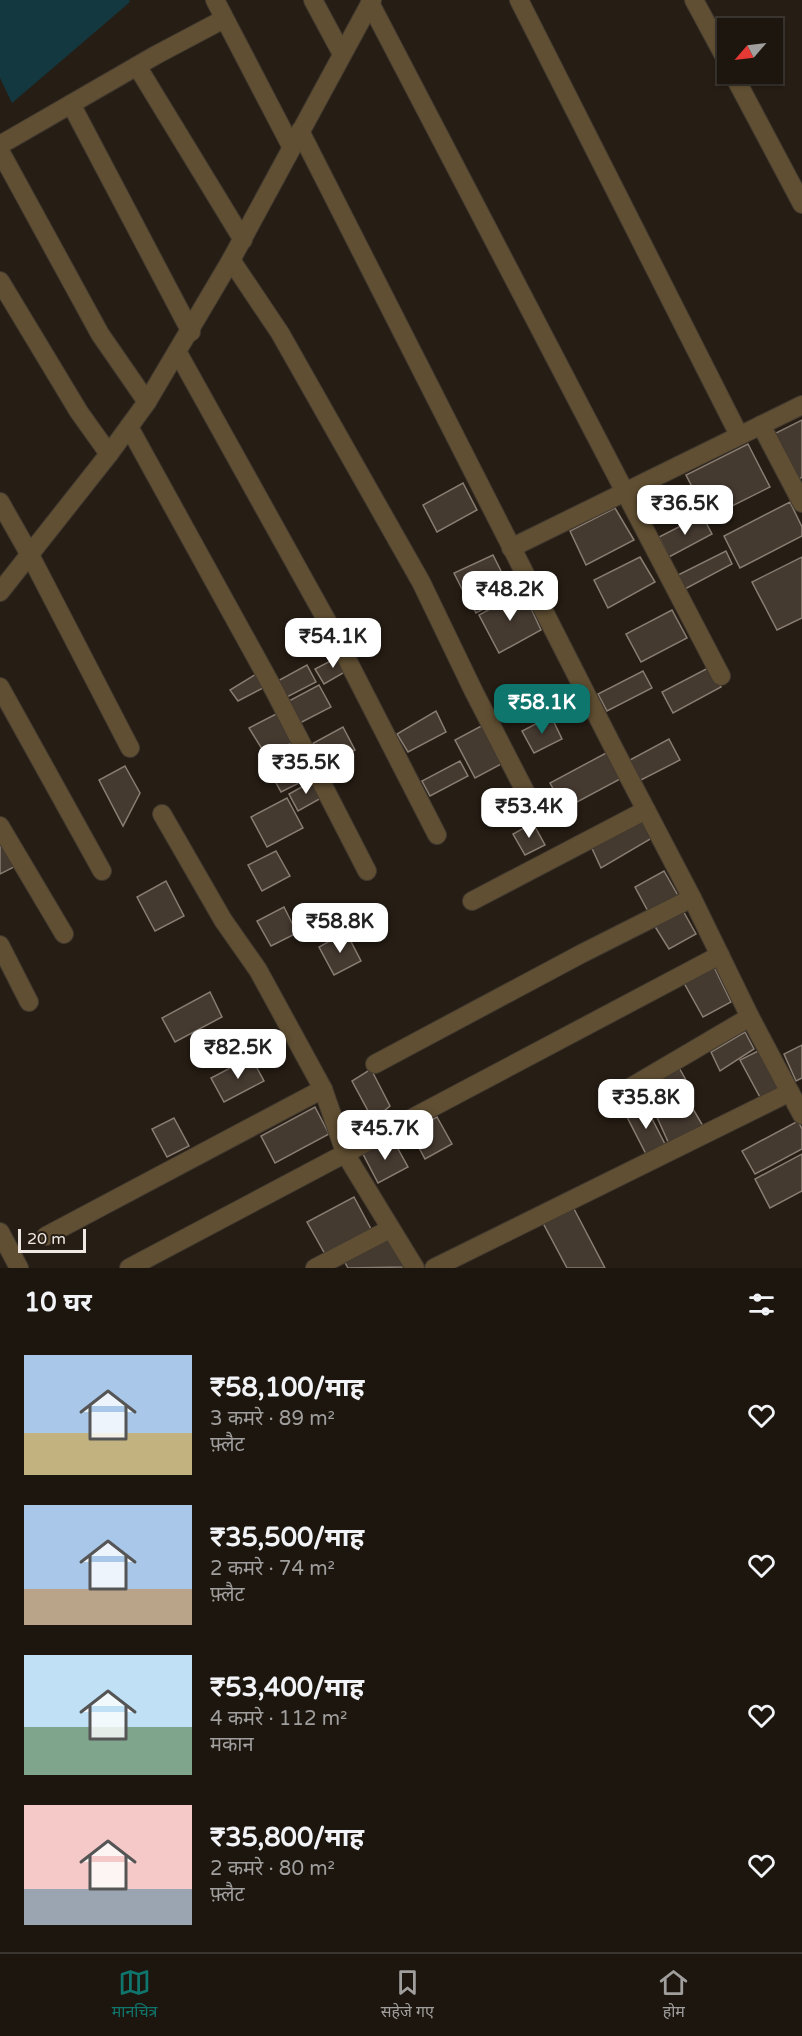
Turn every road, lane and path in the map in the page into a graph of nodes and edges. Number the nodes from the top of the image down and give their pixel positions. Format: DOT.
graph roads {
  1 [pos="214,0"];
  2 [pos="313,0"];
  3 [pos="519,0"];
  4 [pos="694,0"];
  5 [pos="373,1"];
  6 [pos="224,19"];
  7 [pos="717,43"];
  8 [pos="342,54"];
  9 [pos="137,66"];
  10 [pos="738,84"];
  11 [pos="71,104"];
  12 [pos="295,139"];
  13 [pos="0,145"];
  14 [pos="0,150"];
  15 [pos="802,204"];
  16 [pos="243,240"];
  17 [pos="231,260"];
  18 [pos="0,281"];
  19 [pos="190,332"];
  20 [pos="178,352"];
  21 [pos="147,402"];
  22 [pos="802,405"];
  23 [pos="761,425"];
  24 [pos="129,427"];
  25 [pos="739,435"];
  26 [pos="109,454"];
  27 [pos="626,492"];
  28 [pos="0,502"];
  29 [pos="802,503"];
  30 [pos="511,548"];
  31 [pos="30,555"];
  32 [pos="0,592"];
  33 [pos="721,676"];
  34 [pos="0,687"];
  35 [pos="130,748"];
  36 [pos="525,793"];
  37 [pos="646,810"];
  38 [pos="162,814"];
  39 [pos="0,826"];
  40 [pos="437,835"];
  41 [pos="367,870"];
  42 [pos="102,871"];
  43 [pos="692,898"];
  44 [pos="472,901"];
  45 [pos="64,934"];
  46 [pos="0,945"];
  47 [pos="720,956"];
  48 [pos="29,1002"];
  49 [pos="750,1017"];
  50 [pos="375,1064"];
  51 [pos="323,1089"];
  52 [pos="790,1092"];
  53 [pos="619,1094"];
  54 [pos="802,1115"];
  55 [pos="346,1155"];
  56 [pos="390,1229"];
  57 [pos="0,1232"];
  58 [pos="46,1236"];
  59 [pos="19,1268"];
  60 [pos="129,1268"];
  61 [pos="315,1268"];
  62 [pos="415,1268"];
  63 [pos="434,1268"];
  1 -- 6 [label="street"];
  2 -- 8 [label="street"];
  3 -- 25 [label="street"];
  4 -- 7 [label="street"];
  5 -- 8 [label="street"];
  5 -- 27 [label="street"];
  6 -- 9 [label="street"];
  6 -- 12 [label="street"];
  8 -- 12 [label="street"];
  9 -- 11 [label="street"];
  9 -- 16 [label="street"];
  10 -- 15 [label="street"];
  11 -- 13 [label="street"];
  11 -- 19 [label="street"];
  12 -- 16 [label="street"];
  12 -- 30 [label="street"];
  14 -- 21 [label="street"];
  16 -- 17 [label="street"];
  17 -- 19 [label="street"];
  17 -- 36 [label="street"];
  18 -- 26 [label="street"];
  19 -- 20 [label="street"];
  20 -- 21 [label="street"];
  20 -- 40 [label="street"];
  21 -- 24 [label="street"];
  22 -- 23 [label="street"];
  23 -- 25 [label="street"];
  23 -- 29 [label="street"];
  24 -- 26 [label="street"];
  24 -- 41 [label="street"];
  25 -- 27 [label="street"];
  26 -- 31 [label="street"];
  27 -- 30 [label="street"];
  27 -- 33 [label="street"];
  28 -- 31 [label="street"];
  30 -- 37 [label="street"];
  31 -- 32 [label="street"];
  31 -- 35 [label="street"];
  34 -- 42 [label="street"];
  37 -- 43 [label="street"];
  37 -- 44 [label="street"];
  38 -- 51 [label="street"];
  39 -- 45 [label="street"];
  43 -- 47 [label="street"];
  43 -- 50 [label="street"];
  46 -- 48 [label="street"];
  47 -- 49 [label="street"];
  47 -- 55 [label="street"];
  49 -- 52 [label="street"];
  49 -- 53 [label="street"];
  51 -- 55 [label="street"];
  51 -- 58 [label="street"];
  52 -- 54 [label="street"];
  52 -- 63 [label="street"];
  55 -- 56 [label="street"];
  55 -- 60 [label="street"];
  56 -- 61 [label="street"];
  56 -- 62 [label="street"];
  57 -- 59 [label="street"];
}
